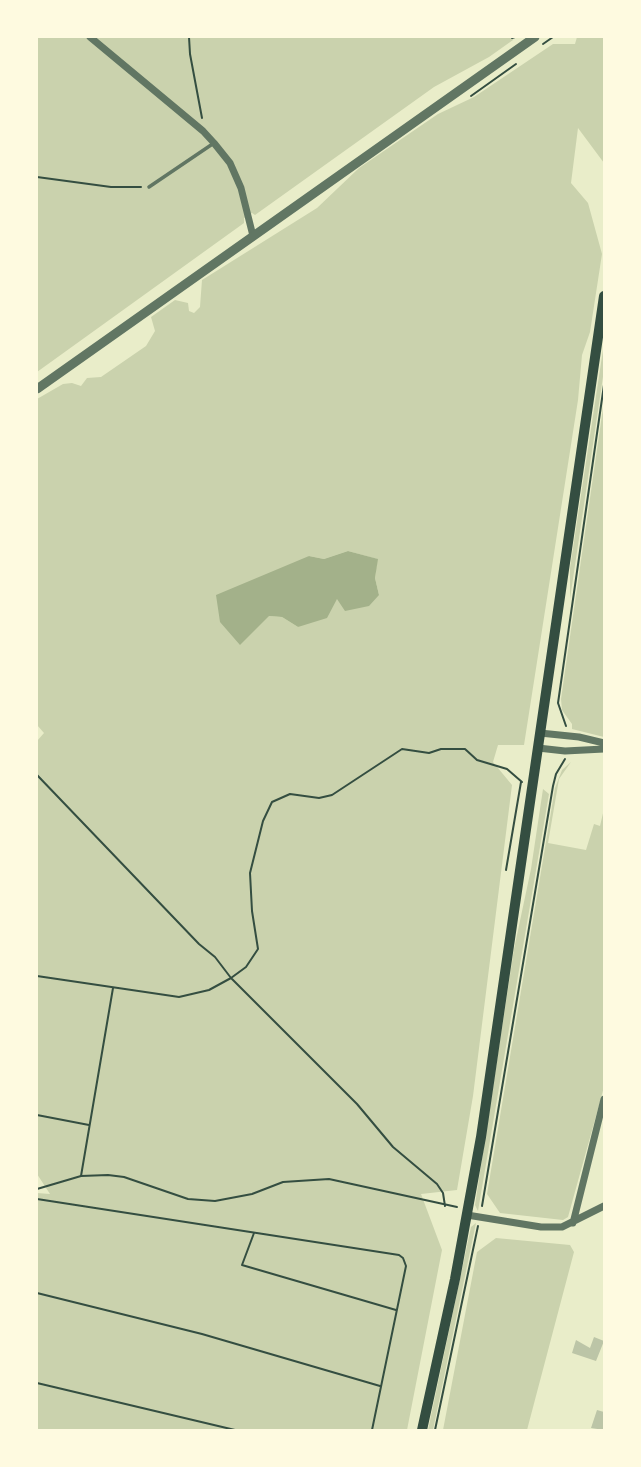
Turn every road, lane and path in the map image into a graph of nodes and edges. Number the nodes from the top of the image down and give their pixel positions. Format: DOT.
graph roads {
  1 [pos="90,37"];
  2 [pos="189,37"];
  3 [pos="535,37"];
  4 [pos="203,131"];
  5 [pos="214,143"];
  6 [pos="37,177"];
  7 [pos="149,187"];
  8 [pos="253,236"];
  9 [pos="604,296"];
  10 [pos="604,385"];
  11 [pos="37,388"];
  12 [pos="540,733"];
  13 [pos="566,736"];
  14 [pos="604,743"];
  15 [pos="538,748"];
  16 [pos="604,749"];
  17 [pos="565,751"];
  18 [pos="37,775"];
  19 [pos="520,782"];
  20 [pos="529,783"];
  21 [pos="544,785"];
  22 [pos="553,786"];
  23 [pos="506,870"];
  24 [pos="37,976"];
  25 [pos="231,978"];
  26 [pos="113,987"];
  27 [pos="604,1099"];
  28 [pos="37,1115"];
  29 [pos="90,1125"];
  30 [pos="81,1176"];
  31 [pos="38,1190"];
  32 [pos="37,1199"];
  33 [pos="445,1206"];
  34 [pos="604,1206"];
  35 [pos="468,1212"];
  36 [pos="479,1217"];
  37 [pos="573,1223"];
  38 [pos="254,1232"];
  39 [pos="37,1293"];
  40 [pos="397,1310"];
  41 [pos="37,1383"];
  42 [pos="381,1386"];
  43 [pos="236,1430"];
  44 [pos="372,1430"];
  45 [pos="422,1430"];
  46 [pos="435,1430"];
  1 -- 4 [label="street"];
  2 -- 4 [label="path"];
  3 -- 8 [label="street"];
  4 -- 5 [label="street"];
  5 -- 7 [label="lane"];
  5 -- 8 [label="street"];
  6 -- 7 [label="path"];
  8 -- 11 [label="street"];
  9 -- 12 [label="main road"];
  10 -- 13 [label="path"];
  12 -- 13 [label="street"];
  12 -- 15 [label="main road"];
  13 -- 14 [label="street"];
  15 -- 17 [label="street"];
  15 -- 20 [label="main road"];
  16 -- 17 [label="street"];
  17 -- 22 [label="path"];
  18 -- 25 [label="path"];
  19 -- 20 [label="path"];
  19 -- 20 [label="path"];
  19 -- 23 [label="path"];
  19 -- 25 [label="path"];
  20 -- 35 [label="main road"];
  21 -- 22 [label="path"];
  22 -- 36 [label="path"];
  24 -- 26 [label="path"];
  25 -- 26 [label="path"];
  25 -- 33 [label="path"];
  26 -- 29 [label="path"];
  27 -- 37 [label="street"];
  28 -- 29 [label="path"];
  29 -- 30 [label="path"];
  30 -- 31 [label="path"];
  30 -- 33 [label="path"];
  32 -- 38 [label="path"];
  33 -- 35 [label="path"];
  34 -- 37 [label="street"];
  35 -- 36 [label="street"];
  35 -- 45 [label="main road"];
  36 -- 37 [label="street"];
  36 -- 46 [label="path"];
  38 -- 40 [label="path"];
  38 -- 40 [label="path"];
  39 -- 42 [label="path"];
  40 -- 42 [label="path"];
  41 -- 43 [label="path"];
  42 -- 44 [label="path"];
}
